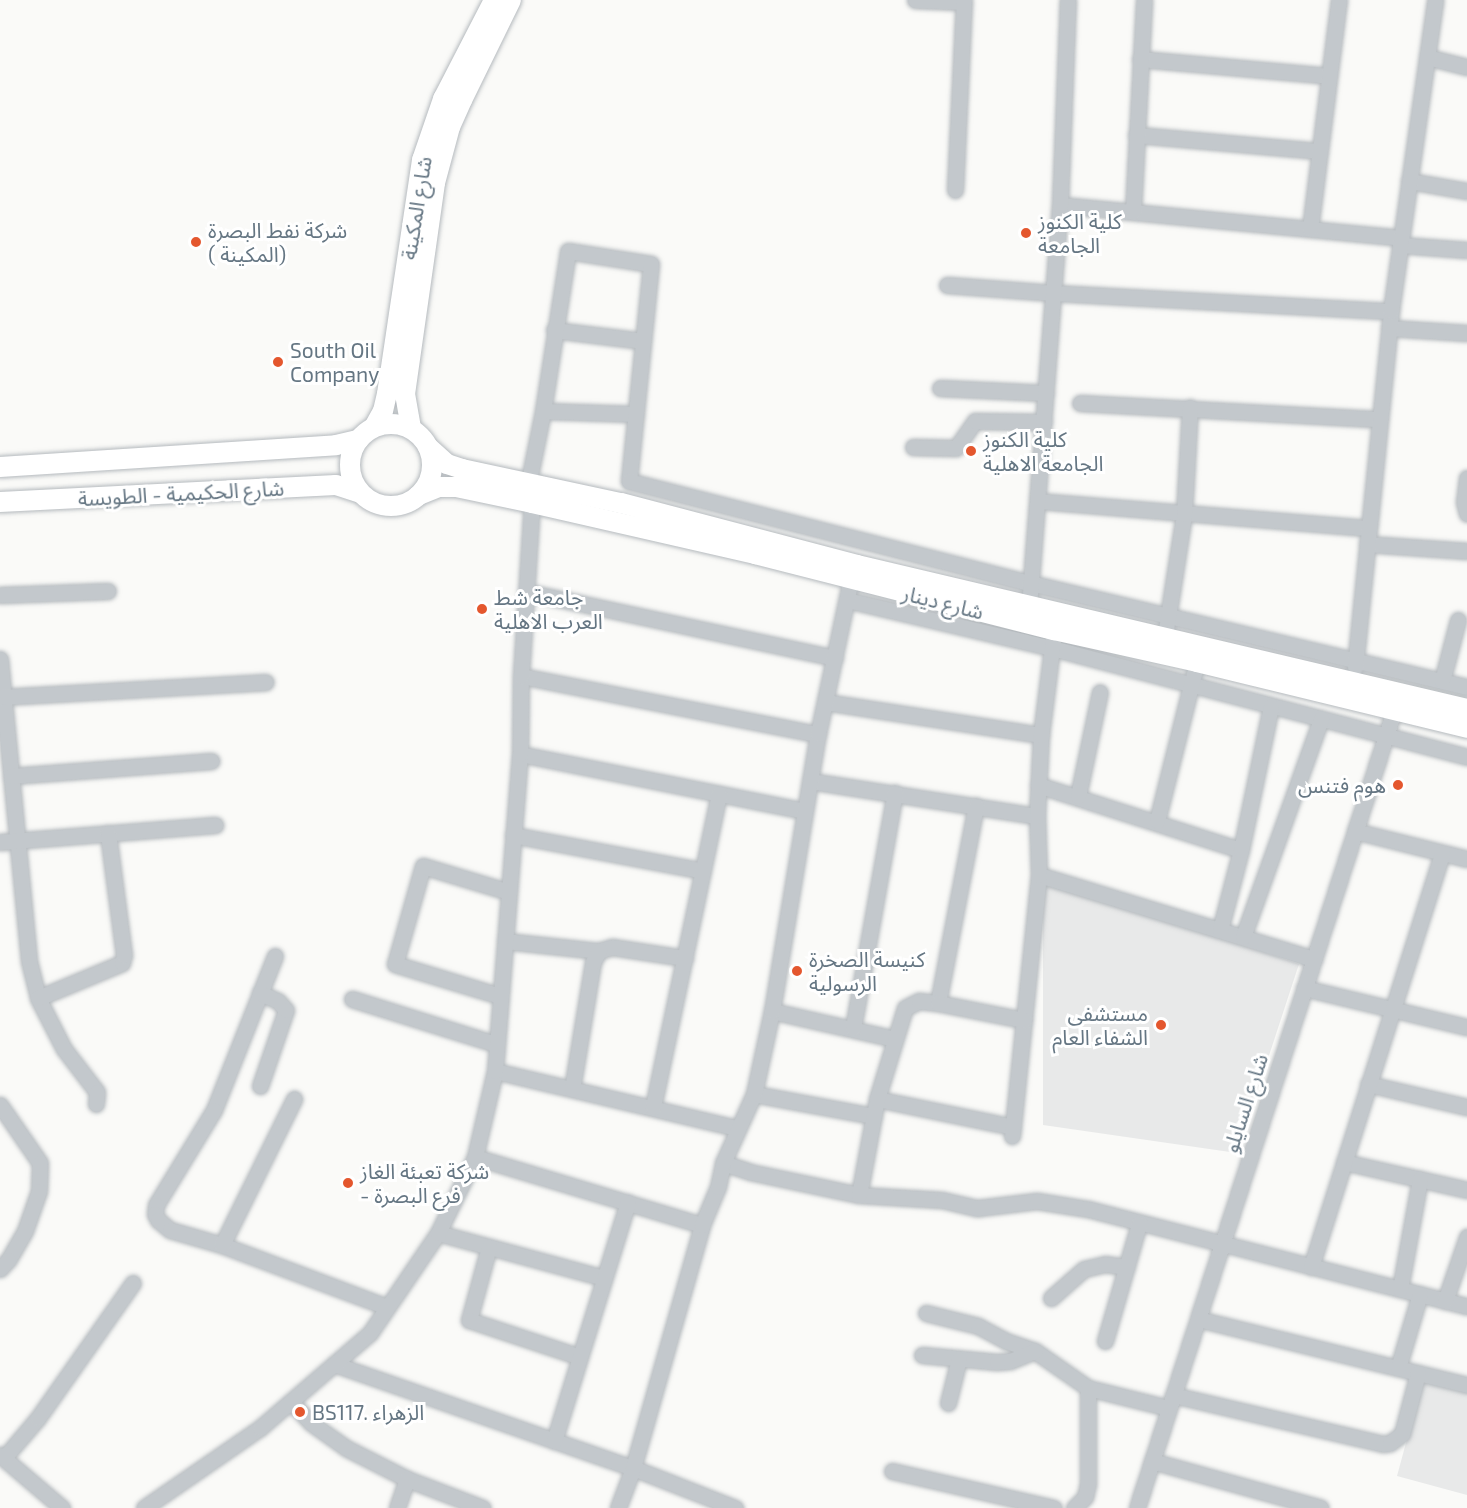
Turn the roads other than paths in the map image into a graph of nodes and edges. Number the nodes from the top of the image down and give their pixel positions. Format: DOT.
graph roads {
  1 [pos="494,0"];
  2 [pos="511,0"];
  3 [pos="915,0"];
  4 [pos="1068,0"];
  5 [pos="1144,0"];
  6 [pos="1339,0"];
  7 [pos="1431,0"];
  8 [pos="964,1"];
  9 [pos="1426,57"];
  10 [pos="1140,58"];
  11 [pos="1467,67"];
  12 [pos="1329,76"];
  13 [pos="1136,135"];
  14 [pos="1318,151"];
  15 [pos="1409,181"];
  16 [pos="955,190"];
  17 [pos="1467,191"];
  18 [pos="1060,205"];
  19 [pos="1133,212"];
  20 [pos="1310,229"];
  21 [pos="1400,242"];
  22 [pos="1467,250"];
  23 [pos="947,285"];
  24 [pos="1054,293"];
  25 [pos="1390,311"];
  26 [pos="1389,328"];
  27 [pos="554,330"];
  28 [pos="1467,333"];
  29 [pos="643,340"];
  30 [pos="940,388"];
  31 [pos="1046,393"];
  32 [pos="1080,403"];
  33 [pos="1190,407"];
  34 [pos="543,411"];
  35 [pos="636,414"];
  36 [pos="1380,419"];
  37 [pos="1044,422"];
  38 [pos="374,427"];
  39 [pos="411,428"];
  40 [pos="358,440"];
  41 [pos="429,447"];
  42 [pos="913,447"];
  43 [pos="31,465"];
  44 [pos="0,467"];
  45 [pos="1467,478"];
  46 [pos="360,493"];
  47 [pos="530,494"];
  48 [pos="419,495"];
  49 [pos="32,499"];
  50 [pos="1038,501"];
  51 [pos="0,502"];
  52 [pos="763,513"];
  53 [pos="1184,514"];
  54 [pos="1467,514"];
  55 [pos="1369,528"];
  56 [pos="758,539"];
  57 [pos="1367,544"];
  58 [pos="1467,551"];
  59 [pos="851,579"];
  60 [pos="1030,583"];
  61 [pos="108,591"];
  62 [pos="527,592"];
  63 [pos="0,595"];
  64 [pos="847,600"];
  65 [pos="1029,607"];
  66 [pos="1167,615"];
  67 [pos="1458,620"];
  68 [pos="1165,636"];
  69 [pos="1053,639"];
  70 [pos="835,658"];
  71 [pos="0,659"];
  72 [pos="1355,660"];
  73 [pos="1197,662"];
  74 [pos="521,676"];
  75 [pos="1442,681"];
  76 [pos="266,682"];
  77 [pos="1353,682"];
  78 [pos="1191,684"];
  79 [pos="1467,687"];
  80 [pos="1100,692"];
  81 [pos="2,697"];
  82 [pos="825,702"];
  83 [pos="1271,706"];
  84 [pos="1467,709"];
  85 [pos="1394,711"];
  86 [pos="1321,719"];
  87 [pos="1467,728"];
  88 [pos="818,734"];
  89 [pos="1041,735"];
  90 [pos="1386,736"];
  91 [pos="520,754"];
  92 [pos="1467,757"];
  93 [pos="211,761"];
  94 [pos="11,776"];
  95 [pos="810,781"];
  96 [pos="1038,785"];
  97 [pos="895,793"];
  98 [pos="719,794"];
  99 [pos="1078,796"];
  100 [pos="976,806"];
  101 [pos="804,811"];
  102 [pos="1037,816"];
  103 [pos="1157,821"];
  104 [pos="214,825"];
  105 [pos="1355,831"];
  106 [pos="108,833"];
  107 [pos="513,835"];
  108 [pos="18,841"];
  109 [pos="0,842"];
  110 [pos="1241,850"];
  111 [pos="1443,853"];
  112 [pos="1467,859"];
  113 [pos="703,872"];
  114 [pos="1039,875"];
  115 [pos="509,892"];
  116 [pos="1220,930"];
  117 [pos="1243,937"];
  118 [pos="505,941"];
  119 [pos="599,951"];
  120 [pos="275,956"];
  121 [pos="685,958"];
  122 [pos="1314,959"];
  123 [pos="1305,988"];
  124 [pos="260,993"];
  125 [pos="500,996"];
  126 [pos="38,998"];
  127 [pos="352,999"];
  128 [pos="938,1002"];
  129 [pos="1391,1009"];
  130 [pos="772,1011"];
  131 [pos="1024,1020"];
  132 [pos="1467,1027"];
  133 [pos="853,1028"];
  134 [pos="895,1039"];
  135 [pos="496,1044"];
  136 [pos="495,1071"];
  137 [pos="1368,1083"];
  138 [pos="260,1086"];
  139 [pos="572,1089"];
  140 [pos="754,1094"];
  141 [pos="294,1099"];
  142 [pos="877,1100"];
  143 [pos="96,1104"];
  144 [pos="0,1106"];
  145 [pos="653,1107"];
  146 [pos="1467,1107"];
  147 [pos="874,1116"];
  148 [pos="737,1128"];
  149 [pos="475,1157"];
  150 [pos="1344,1162"];
  151 [pos="723,1163"];
  152 [pos="1420,1179"];
  153 [pos="1467,1190"];
  154 [pos="860,1195"];
  155 [pos="628,1202"];
  156 [pos="702,1224"];
  157 [pos="1139,1224"];
  158 [pos="438,1233"];
  159 [pos="1467,1237"];
  160 [pos="1222,1244"];
  161 [pos="222,1245"];
  162 [pos="489,1247"];
  163 [pos="1127,1267"];
  164 [pos="1311,1267"];
  165 [pos="0,1269"];
  166 [pos="604,1278"];
  167 [pos="133,1283"];
  168 [pos="1400,1289"];
  169 [pos="1420,1294"];
  170 [pos="1051,1298"];
  171 [pos="1445,1300"];
  172 [pos="1467,1306"];
  173 [pos="387,1307"];
  174 [pos="926,1313"];
  175 [pos="1197,1319"];
  176 [pos="1105,1341"];
  177 [pos="1035,1351"];
  178 [pos="922,1355"];
  179 [pos="580,1357"];
  180 [pos="959,1359"];
  181 [pos="334,1364"];
  182 [pos="1398,1368"];
  183 [pos="1418,1373"];
  184 [pos="1467,1385"];
  185 [pos="1088,1388"];
  186 [pos="291,1402"];
  187 [pos="1171,1402"];
  188 [pos="948,1403"];
  189 [pos="554,1441"];
  190 [pos="2,1456"];
  191 [pos="1152,1461"];
  192 [pos="633,1468"];
  193 [pos="892,1471"];
  194 [pos="407,1479"];
  195 [pos="725,1506"];
  196 [pos="62,1508"];
  197 [pos="144,1508"];
  198 [pos="397,1508"];
  199 [pos="483,1508"];
  200 [pos="618,1508"];
  201 [pos="1054,1508"];
  202 [pos="1074,1508"];
  203 [pos="1137,1508"];
  204 [pos="1321,1508"];
  1 -- 38 [label="main road, شارع المكينة"];
  2 -- 39 [label="main road, شارع المكينة"];
  3 -- 8 [label="street"];
  4 -- 18 [label="street"];
  5 -- 10 [label="street"];
  6 -- 12 [label="street"];
  7 -- 9 [label="street"];
  8 -- 16 [label="street"];
  9 -- 11 [label="street"];
  9 -- 15 [label="street"];
  10 -- 12 [label="street"];
  10 -- 13 [label="street"];
  12 -- 14 [label="street"];
  13 -- 14 [label="street"];
  13 -- 19 [label="street"];
  14 -- 20 [label="street"];
  15 -- 17 [label="street"];
  15 -- 21 [label="street"];
  18 -- 19 [label="street"];
  18 -- 24 [label="street"];
  19 -- 20 [label="street"];
  20 -- 21 [label="street"];
  21 -- 22 [label="street"];
  21 -- 25 [label="street"];
  23 -- 24 [label="street"];
  24 -- 25 [label="street"];
  24 -- 31 [label="street"];
  25 -- 26 [label="street"];
  26 -- 28 [label="street"];
  26 -- 36 [label="street"];
  27 -- 29 [label="street"];
  27 -- 29 [label="street"];
  27 -- 34 [label="street"];
  29 -- 35 [label="street"];
  30 -- 31 [label="street"];
  31 -- 37 [label="street"];
  32 -- 33 [label="street"];
  33 -- 36 [label="street"];
  33 -- 53 [label="street"];
  34 -- 35 [label="street"];
  34 -- 47 [label="street"];
  35 -- 52 [label="street"];
  36 -- 55 [label="street"];
  37 -- 42 [label="street"];
  37 -- 50 [label="street"];
  38 -- 39 [label="main road"];
  38 -- 40 [label="main road"];
  39 -- 41 [label="main road"];
  40 -- 43 [label="main road, شارع الحكيمية - الطويسة"];
  40 -- 46 [label="main road"];
  41 -- 47 [label="main road, شارع دينار"];
  41 -- 48 [label="main road"];
  43 -- 44 [label="main road, شارع الحكيمية - الطويسة"];
  43 -- 49 [label="main road"];
  45 -- 54 [label="street"];
  46 -- 48 [label="main road"];
  46 -- 49 [label="main road, شارع الحكيمية - الطويسة"];
  47 -- 48 [label="main road, شارع دينار"];
  47 -- 56 [label="main road, شارع دينار"];
  47 -- 59 [label="main road, شارع دينار"];
  47 -- 62 [label="street"];
  49 -- 51 [label="main road, شارع الحكيمية - الطويسة"];
  50 -- 53 [label="street"];
  50 -- 60 [label="street"];
  52 -- 56 [label="street"];
  52 -- 60 [label="street"];
  53 -- 55 [label="street"];
  53 -- 66 [label="street"];
  55 -- 57 [label="street"];
  56 -- 65 [label="main road, شارع دينار"];
  57 -- 58 [label="street"];
  57 -- 72 [label="street"];
  59 -- 64 [label="street"];
  59 -- 69 [label="main road, شارع دينار"];
  60 -- 65 [label="street"];
  60 -- 66 [label="street"];
  61 -- 63 [label="street"];
  62 -- 70 [label="street"];
  62 -- 74 [label="street"];
  64 -- 69 [label="street"];
  64 -- 70 [label="street"];
  65 -- 68 [label="main road, شارع دينار"];
  66 -- 68 [label="street"];
  66 -- 72 [label="street"];
  67 -- 75 [label="street"];
  68 -- 77 [label="main road, شارع دينار"];
  69 -- 73 [label="main road, شارع دينار"];
  69 -- 78 [label="street"];
  69 -- 89 [label="street"];
  70 -- 82 [label="street"];
  71 -- 81 [label="street"];
  72 -- 75 [label="street"];
  72 -- 77 [label="street"];
  73 -- 78 [label="street"];
  73 -- 85 [label="main road, شارع دينار"];
  74 -- 88 [label="street"];
  74 -- 91 [label="street"];
  75 -- 79 [label="street"];
  76 -- 81 [label="street"];
  77 -- 84 [label="main road, شارع دينار"];
  78 -- 83 [label="street"];
  78 -- 103 [label="street"];
  80 -- 99 [label="street"];
  81 -- 94 [label="street"];
  82 -- 88 [label="street"];
  82 -- 89 [label="street"];
  83 -- 86 [label="street"];
  83 -- 110 [label="street"];
  85 -- 87 [label="main road, شارع دينار"];
  85 -- 90 [label="street, شارع السايلو"];
  86 -- 90 [label="street"];
  86 -- 117 [label="street"];
  88 -- 95 [label="street"];
  89 -- 96 [label="street"];
  90 -- 92 [label="street"];
  90 -- 105 [label="street, شارع السايلو"];
  91 -- 98 [label="street"];
  91 -- 107 [label="street"];
  93 -- 94 [label="street"];
  94 -- 108 [label="street"];
  95 -- 97 [label="street"];
  95 -- 101 [label="street"];
  96 -- 99 [label="street"];
  96 -- 102 [label="street"];
  97 -- 100 [label="street"];
  97 -- 133 [label="street"];
  98 -- 101 [label="street"];
  98 -- 113 [label="street"];
  99 -- 103 [label="street"];
  100 -- 102 [label="street"];
  100 -- 128 [label="street"];
  101 -- 130 [label="street"];
  102 -- 114 [label="street"];
  103 -- 110 [label="street"];
  104 -- 106 [label="street"];
  105 -- 111 [label="street"];
  105 -- 122 [label="street, شارع السايلو"];
  106 -- 108 [label="street"];
  106 -- 126 [label="street"];
  107 -- 113 [label="street"];
  107 -- 115 [label="street"];
  108 -- 109 [label="street"];
  108 -- 126 [label="street"];
  110 -- 116 [label="street"];
  111 -- 112 [label="street"];
  111 -- 129 [label="street"];
  113 -- 121 [label="street"];
  114 -- 116 [label="street"];
  114 -- 131 [label="street"];
  115 -- 118 [label="street"];
  115 -- 125 [label="street"];
  116 -- 117 [label="street"];
  117 -- 122 [label="street"];
  118 -- 119 [label="street"];
  118 -- 125 [label="street"];
  119 -- 121 [label="street"];
  119 -- 139 [label="street"];
  120 -- 124 [label="street"];
  121 -- 145 [label="street"];
  122 -- 123 [label="street, شارع السايلو"];
  123 -- 129 [label="street"];
  123 -- 160 [label="street, شارع السايلو"];
  124 -- 138 [label="street"];
  124 -- 161 [label="street"];
  125 -- 135 [label="street"];
  126 -- 143 [label="street"];
  127 -- 135 [label="street"];
  128 -- 131 [label="street"];
  128 -- 134 [label="street"];
  129 -- 132 [label="street"];
  129 -- 137 [label="street"];
  130 -- 133 [label="street"];
  130 -- 140 [label="street"];
  131 -- 142 [label="street"];
  133 -- 134 [label="street"];
  134 -- 142 [label="street"];
  135 -- 136 [label="street"];
  136 -- 139 [label="street"];
  136 -- 149 [label="street"];
  137 -- 146 [label="street"];
  137 -- 150 [label="street"];
  139 -- 145 [label="street"];
  140 -- 147 [label="street"];
  140 -- 148 [label="street"];
  141 -- 161 [label="street"];
  142 -- 147 [label="street"];
  144 -- 165 [label="street"];
  145 -- 148 [label="street"];
  147 -- 154 [label="street"];
  148 -- 151 [label="street"];
  149 -- 155 [label="street"];
  149 -- 158 [label="street"];
  150 -- 152 [label="street"];
  150 -- 164 [label="street"];
  151 -- 154 [label="street"];
  151 -- 156 [label="street"];
  152 -- 153 [label="street"];
  152 -- 168 [label="street"];
  154 -- 157 [label="street"];
  155 -- 156 [label="street"];
  155 -- 166 [label="street"];
  156 -- 192 [label="street"];
  157 -- 160 [label="street"];
  157 -- 163 [label="street"];
  158 -- 162 [label="street"];
  158 -- 173 [label="street"];
  159 -- 171 [label="street"];
  160 -- 164 [label="street"];
  160 -- 175 [label="street, شارع السايلو"];
  161 -- 173 [label="street"];
  162 -- 166 [label="street"];
  162 -- 179 [label="street"];
  163 -- 170 [label="street"];
  163 -- 176 [label="street"];
  164 -- 168 [label="street"];
  166 -- 179 [label="street"];
  167 -- 190 [label="street"];
  168 -- 169 [label="street"];
  169 -- 171 [label="street"];
  169 -- 182 [label="street"];
  171 -- 172 [label="street"];
  173 -- 181 [label="street"];
  174 -- 177 [label="street"];
  175 -- 182 [label="street"];
  175 -- 187 [label="street, شارع السايلو"];
  177 -- 180 [label="street"];
  177 -- 185 [label="street"];
  178 -- 180 [label="street"];
  179 -- 189 [label="street"];
  180 -- 188 [label="street"];
  181 -- 186 [label="street"];
  181 -- 189 [label="street"];
  182 -- 183 [label="street"];
  183 -- 184 [label="street"];
  183 -- 187 [label="street"];
  185 -- 187 [label="street"];
  185 -- 202 [label="street"];
  186 -- 194 [label="street"];
  186 -- 197 [label="street"];
  187 -- 191 [label="street, شارع السايلو"];
  189 -- 192 [label="street"];
  190 -- 196 [label="street"];
  191 -- 203 [label="street, شارع السايلو"];
  191 -- 204 [label="street"];
  192 -- 195 [label="street"];
  192 -- 200 [label="street"];
  193 -- 201 [label="street"];
  194 -- 198 [label="street"];
  194 -- 199 [label="street"];
}
